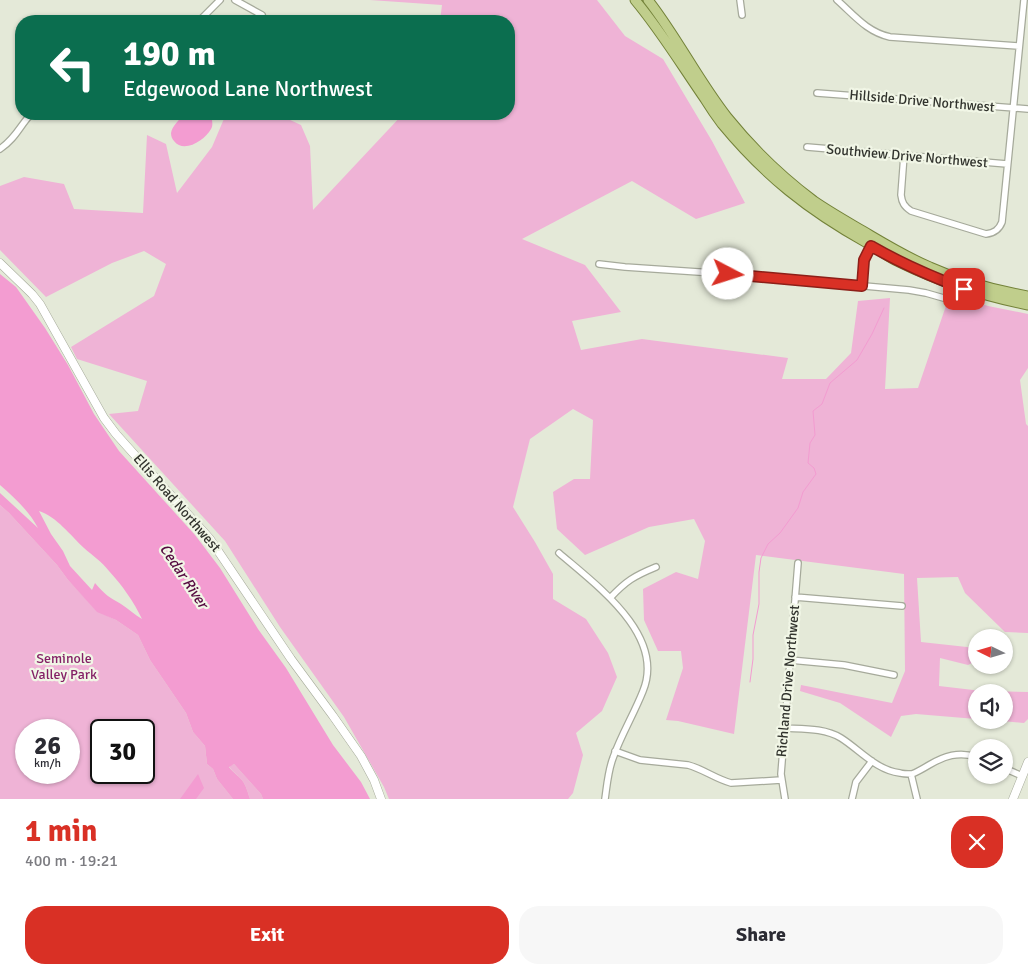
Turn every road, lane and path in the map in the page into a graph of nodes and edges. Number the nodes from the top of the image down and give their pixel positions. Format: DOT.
graph roads {
  1 [pos="220,0"];
  2 [pos="236,0"];
  3 [pos="635,0"];
  4 [pos="648,0"];
  5 [pos="740,0"];
  6 [pos="837,0"];
  7 [pos="1024,0"];
  8 [pos="205,15"];
  9 [pos="262,15"];
  10 [pos="742,15"];
  11 [pos="1019,46"];
  12 [pos="816,93"];
  13 [pos="1013,108"];
  14 [pos="1028,110"];
  15 [pos="25,120"];
  16 [pos="807,148"];
  17 [pos="0,149"];
  18 [pos="904,156"];
  19 [pos="1008,164"];
  20 [pos="873,242"];
  21 [pos="0,263"];
  22 [pos="599,264"];
  23 [pos="862,286"];
  24 [pos="1028,296"];
  25 [pos="947,299"];
  26 [pos="1028,305"];
  27 [pos="559,553"];
  28 [pos="798,563"];
  29 [pos="656,567"];
  30 [pos="795,597"];
  31 [pos="610,598"];
  32 [pos="902,606"];
  33 [pos="790,660"];
  34 [pos="894,675"];
  35 [pos="785,728"];
  36 [pos="616,751"];
  37 [pos="968,755"];
  38 [pos="872,761"];
  39 [pos="1028,762"];
  40 [pos="1013,772"];
  41 [pos="912,774"];
  42 [pos="1022,776"];
  43 [pos="781,780"];
  44 [pos="381,799"];
  45 [pos="605,799"];
  46 [pos="784,799"];
  47 [pos="852,799"];
  48 [pos="918,799"];
  49 [pos="1013,799"];
  1 -- 8 [label="street"];
  2 -- 9 [label="street"];
  3 -- 20 [label="main road"];
  4 -- 20 [label="main road"];
  5 -- 10 [label="street"];
  6 -- 11 [label="street"];
  7 -- 11 [label="street"];
  11 -- 13 [label="street"];
  12 -- 13 [label="street, Hillside Drive Northwest"];
  13 -- 14 [label="street, Hillside Drive Northwest"];
  13 -- 19 [label="street"];
  15 -- 17 [label="street"];
  16 -- 18 [label="street, Southview Drive Northwest"];
  18 -- 19 [label="street, Southview Drive Northwest"];
  18 -- 19 [label="street"];
  20 -- 23 [label="street"];
  20 -- 24 [label="main road"];
  20 -- 26 [label="main road"];
  21 -- 44 [label="street, Ellis Road Northwest"];
  22 -- 23 [label="street"];
  23 -- 25 [label="street"];
  27 -- 31 [label="street"];
  28 -- 30 [label="street, Richland Drive Northwest"];
  29 -- 31 [label="street"];
  30 -- 32 [label="street"];
  30 -- 33 [label="street, Richland Drive Northwest"];
  31 -- 36 [label="street"];
  33 -- 34 [label="street"];
  33 -- 35 [label="street, Richland Drive Northwest"];
  35 -- 38 [label="street"];
  35 -- 43 [label="street, Richland Drive Northwest"];
  36 -- 43 [label="street"];
  36 -- 45 [label="street"];
  37 -- 41 [label="street"];
  38 -- 41 [label="street"];
  38 -- 47 [label="street"];
  39 -- 42 [label="street"];
  40 -- 42 [label="street"];
  41 -- 48 [label="street"];
  42 -- 49 [label="street"];
  43 -- 46 [label="street, Richland Drive Northwest"];
}
